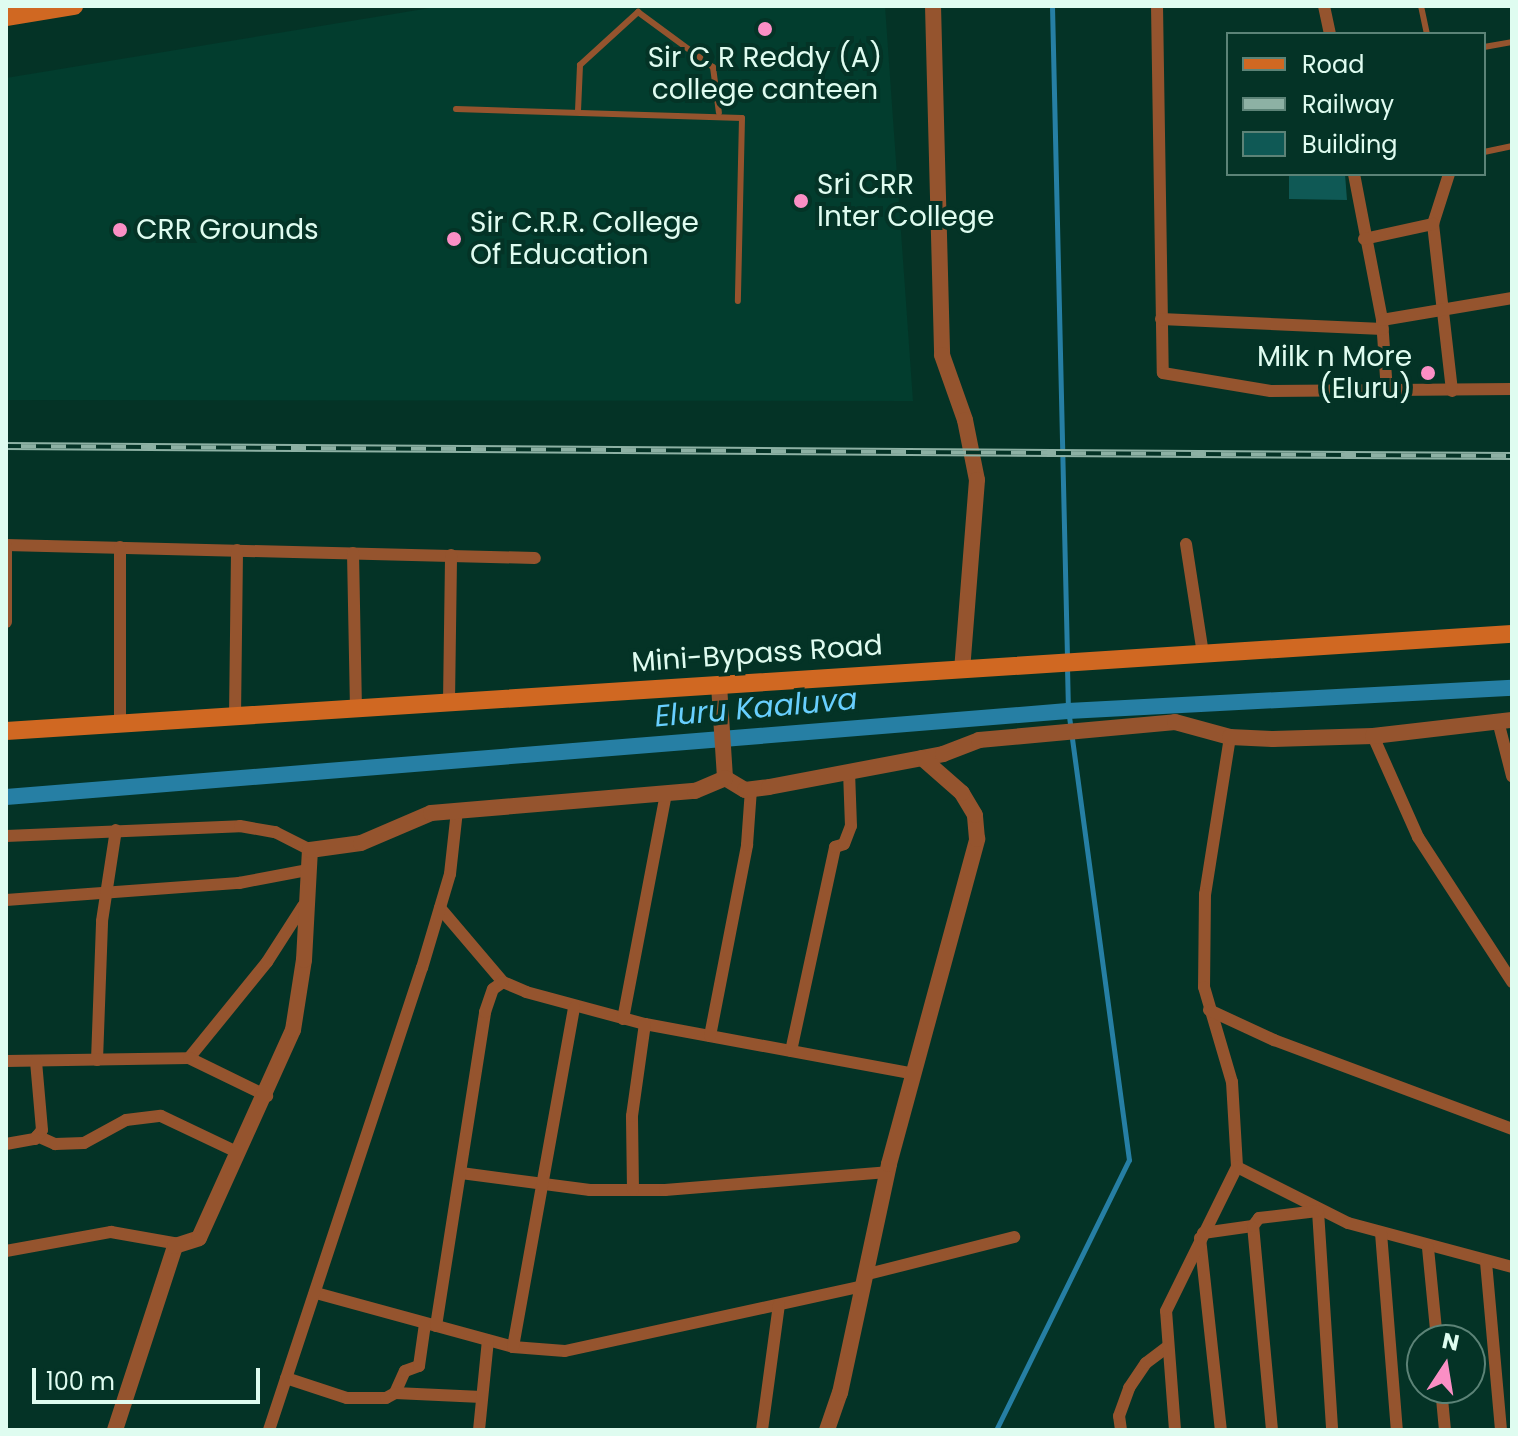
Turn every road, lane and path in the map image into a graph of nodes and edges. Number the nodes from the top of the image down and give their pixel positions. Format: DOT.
graph roads {
  1 [pos="74,6"];
  2 [pos="933,6"];
  3 [pos="1157,6"];
  4 [pos="1324,6"];
  5 [pos="1421,6"];
  6 [pos="638,9"];
  7 [pos="6,17"];
  8 [pos="1330,32"];
  9 [pos="1427,32"];
  10 [pos="1512,42"];
  11 [pos="1486,47"];
  12 [pos="456,109"];
  13 [pos="578,111"];
  14 [pos="719,113"];
  15 [pos="1512,146"];
  16 [pos="1486,152"];
  17 [pos="1354,176"];
  18 [pos="1448,176"];
  19 [pos="1433,224"];
  20 [pos="1364,239"];
  21 [pos="1512,298"];
  22 [pos="738,301"];
  23 [pos="1444,310"];
  24 [pos="1161,319"];
  25 [pos="1382,325"];
  26 [pos="1512,389"];
  27 [pos="1452,391"];
  28 [pos="1387,392"];
  29 [pos="1186,544"];
  30 [pos="6,545"];
  31 [pos="120,547"];
  32 [pos="237,550"];
  33 [pos="353,553"];
  34 [pos="451,555"];
  35 [pos="535,558"];
  36 [pos="6,622"];
  37 [pos="1512,634"];
  38 [pos="1203,654"];
  39 [pos="966,669"];
  40 [pos="719,685"];
  41 [pos="449,702"];
  42 [pos="356,708"];
  43 [pos="235,716"];
  44 [pos="1505,720"];
  45 [pos="120,724"];
  46 [pos="6,731"];
  47 [pos="1373,736"];
  48 [pos="1230,737"];
  49 [pos="922,758"];
  50 [pos="849,772"];
  51 [pos="1512,776"];
  52 [pos="725,778"];
  53 [pos="751,789"];
  54 [pos="666,794"];
  55 [pos="457,811"];
  56 [pos="116,830"];
  57 [pos="6,836"];
  58 [pos="310,850"];
  59 [pos="307,870"];
  60 [pos="107,890"];
  61 [pos="6,900"];
  62 [pos="303,906"];
  63 [pos="440,908"];
  64 [pos="503,982"];
  65 [pos="1512,982"];
  66 [pos="574,1007"];
  67 [pos="1209,1010"];
  68 [pos="623,1019"];
  69 [pos="645,1024"];
  70 [pos="710,1036"];
  71 [pos="791,1051"];
  72 [pos="189,1058"];
  73 [pos="97,1060"];
  74 [pos="6,1061"];
  75 [pos="36,1061"];
  76 [pos="914,1074"];
  77 [pos="267,1096"];
  78 [pos="1512,1129"];
  79 [pos="37,1136"];
  80 [pos="6,1144"];
  81 [pos="239,1153"];
  82 [pos="1237,1167"];
  83 [pos="887,1172"];
  84 [pos="461,1173"];
  85 [pos="545,1185"];
  86 [pos="633,1190"];
  87 [pos="1318,1211"];
  88 [pos="1253,1226"];
  89 [pos="1381,1233"];
  90 [pos="1201,1236"];
  91 [pos="1014,1237"];
  92 [pos="179,1244"];
  93 [pos="1428,1248"];
  94 [pos="6,1251"];
  95 [pos="1486,1262"];
  96 [pos="1512,1267"];
  97 [pos="863,1280"];
  98 [pos="316,1293"];
  99 [pos="779,1305"];
  100 [pos="1435,1324"];
  101 [pos="431,1325"];
  102 [pos="488,1340"];
  103 [pos="513,1347"];
  104 [pos="1167,1347"];
  105 [pos="286,1378"];
  106 [pos="395,1393"];
  107 [pos="482,1397"];
  108 [pos="1443,1404"];
  109 [pos="115,1430"];
  110 [pos="269,1430"];
  111 [pos="479,1430"];
  112 [pos="762,1430"];
  113 [pos="827,1430"];
  114 [pos="1121,1430"];
  115 [pos="1175,1430"];
  116 [pos="1221,1430"];
  117 [pos="1272,1430"];
  118 [pos="1332,1430"];
  119 [pos="1397,1430"];
  120 [pos="1445,1430"];
  121 [pos="1501,1430"];
  1 -- 7 [label="main road"];
  2 -- 39 [label="street"];
  3 -- 24 [label="street"];
  4 -- 8 [label="street"];
  5 -- 9 [label="lane"];
  6 -- 13 [label="lane"];
  6 -- 14 [label="lane"];
  10 -- 11 [label="lane"];
  12 -- 13 [label="lane"];
  13 -- 14 [label="lane"];
  14 -- 22 [label="lane"];
  15 -- 16 [label="lane"];
  17 -- 20 [label="street"];
  18 -- 19 [label="street"];
  19 -- 20 [label="street"];
  19 -- 23 [label="street"];
  20 -- 25 [label="street"];
  21 -- 23 [label="street"];
  23 -- 25 [label="street"];
  23 -- 27 [label="street"];
  24 -- 25 [label="street"];
  24 -- 28 [label="street"];
  25 -- 28 [label="street"];
  26 -- 27 [label="street"];
  27 -- 28 [label="street"];
  29 -- 38 [label="street"];
  30 -- 31 [label="street"];
  30 -- 36 [label="street"];
  31 -- 32 [label="street"];
  31 -- 45 [label="street"];
  32 -- 33 [label="street"];
  32 -- 43 [label="street"];
  33 -- 34 [label="street"];
  33 -- 42 [label="street"];
  34 -- 35 [label="street"];
  34 -- 41 [label="street"];
  37 -- 38 [label="main road, Mini-Bypass Road"];
  38 -- 39 [label="main road, Mini-Bypass Road"];
  39 -- 40 [label="main road, Mini-Bypass Road"];
  40 -- 41 [label="main road, Mini-Bypass Road"];
  40 -- 52 [label="street"];
  41 -- 42 [label="main road, Mini-Bypass Road"];
  42 -- 43 [label="main road, Mini-Bypass Road"];
  43 -- 45 [label="main road, Mini-Bypass Road"];
  44 -- 47 [label="street"];
  44 -- 51 [label="street"];
  45 -- 46 [label="main road, Mini-Bypass Road"];
  47 -- 48 [label="street"];
  47 -- 65 [label="street"];
  48 -- 49 [label="street"];
  48 -- 67 [label="street"];
  49 -- 50 [label="street"];
  49 -- 76 [label="street"];
  50 -- 53 [label="street"];
  50 -- 71 [label="street"];
  52 -- 53 [label="street"];
  52 -- 54 [label="street"];
  53 -- 70 [label="street"];
  54 -- 55 [label="street"];
  54 -- 68 [label="street"];
  55 -- 58 [label="street"];
  55 -- 63 [label="street"];
  56 -- 57 [label="street"];
  56 -- 58 [label="street"];
  56 -- 60 [label="street"];
  58 -- 59 [label="street"];
  59 -- 60 [label="street"];
  59 -- 62 [label="street"];
  60 -- 61 [label="street"];
  60 -- 73 [label="street"];
  62 -- 72 [label="street"];
  62 -- 77 [label="street"];
  63 -- 64 [label="street"];
  63 -- 98 [label="street"];
  64 -- 66 [label="street"];
  64 -- 84 [label="street"];
  66 -- 68 [label="street"];
  66 -- 85 [label="street"];
  67 -- 78 [label="street"];
  67 -- 82 [label="street"];
  68 -- 69 [label="street"];
  69 -- 70 [label="street"];
  69 -- 86 [label="street"];
  70 -- 71 [label="street"];
  71 -- 76 [label="street"];
  72 -- 73 [label="street"];
  72 -- 77 [label="street"];
  73 -- 75 [label="street"];
  74 -- 75 [label="street"];
  75 -- 79 [label="street"];
  76 -- 83 [label="street"];
  77 -- 81 [label="street"];
  79 -- 80 [label="street"];
  79 -- 81 [label="street"];
  81 -- 92 [label="street"];
  82 -- 87 [label="street"];
  82 -- 90 [label="street"];
  83 -- 86 [label="street"];
  83 -- 97 [label="street"];
  84 -- 85 [label="street"];
  84 -- 101 [label="street"];
  85 -- 86 [label="street"];
  85 -- 103 [label="street"];
  87 -- 88 [label="street"];
  87 -- 89 [label="street"];
  87 -- 118 [label="street"];
  88 -- 90 [label="street"];
  88 -- 117 [label="street"];
  89 -- 93 [label="street"];
  89 -- 119 [label="street"];
  90 -- 104 [label="street"];
  90 -- 116 [label="street"];
  91 -- 97 [label="street"];
  92 -- 94 [label="street"];
  92 -- 109 [label="street"];
  93 -- 95 [label="street"];
  93 -- 100 [label="street"];
  95 -- 96 [label="street"];
  95 -- 121 [label="street"];
  97 -- 99 [label="street"];
  97 -- 113 [label="street"];
  98 -- 101 [label="street"];
  98 -- 105 [label="street"];
  99 -- 103 [label="street"];
  99 -- 112 [label="street"];
  101 -- 102 [label="street"];
  101 -- 106 [label="street"];
  102 -- 103 [label="street"];
  102 -- 107 [label="street"];
  104 -- 114 [label="street"];
  104 -- 115 [label="street"];
  105 -- 106 [label="street"];
  105 -- 110 [label="street"];
  106 -- 107 [label="street"];
  107 -- 111 [label="street"];
  108 -- 120 [label="street"];
}
